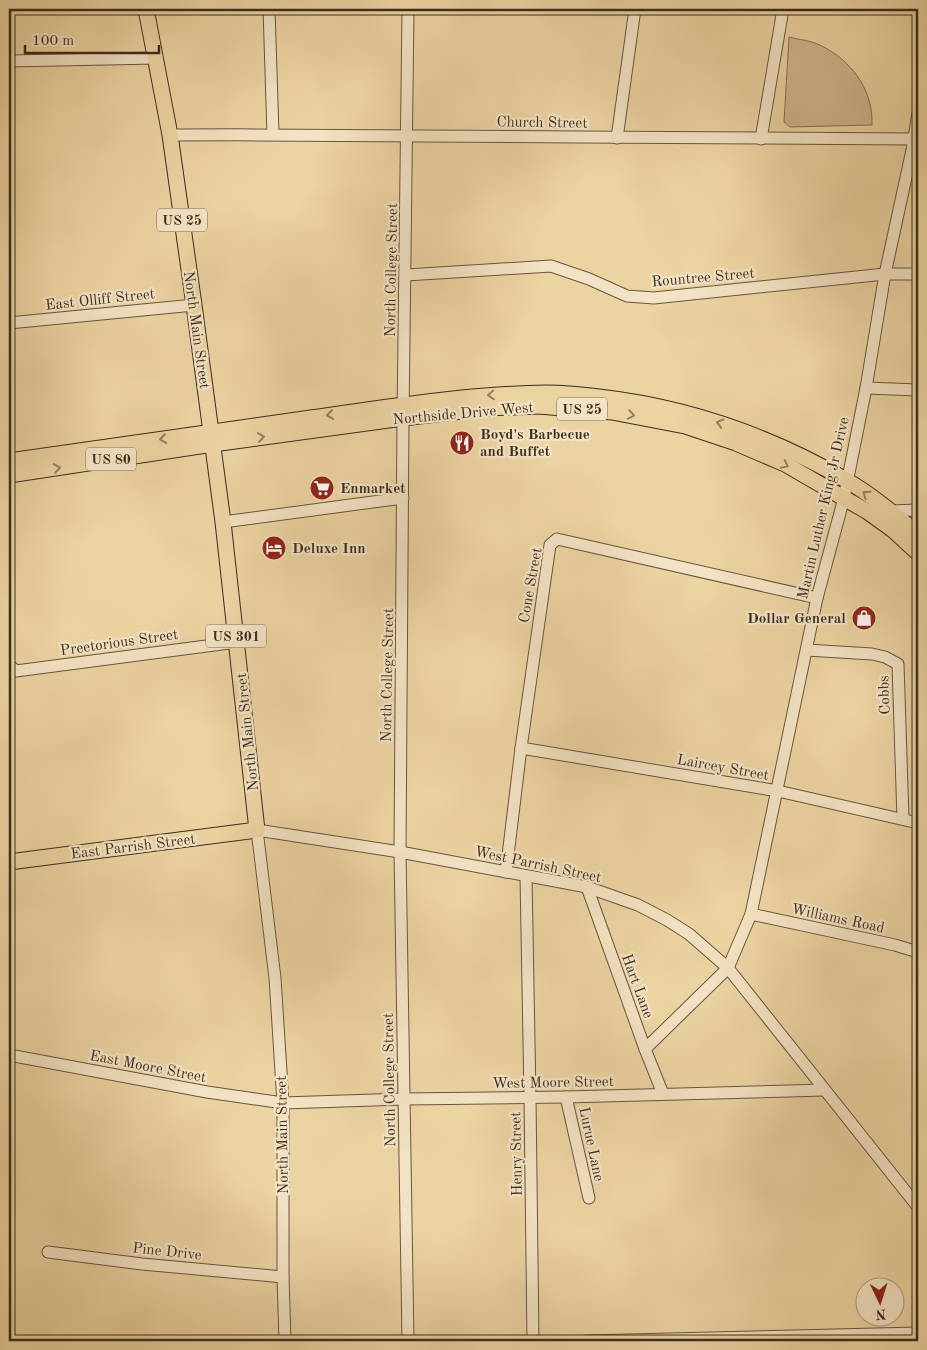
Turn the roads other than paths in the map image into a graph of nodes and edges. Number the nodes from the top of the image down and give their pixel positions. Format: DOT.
graph roads {
  1 [pos="146,9"];
  2 [pos="269,9"];
  3 [pos="408,9"];
  4 [pos="635,9"];
  5 [pos="783,9"];
  6 [pos="156,58"];
  7 [pos="9,61"];
  8 [pos="918,114"];
  9 [pos="273,134"];
  10 [pos="170,135"];
  11 [pos="407,135"];
  12 [pos="617,138"];
  13 [pos="761,139"];
  14 [pos="915,147"];
  15 [pos="885,274"];
  16 [pos="918,274"];
  17 [pos="406,275"];
  18 [pos="194,304"];
  19 [pos="9,323"];
  20 [pos="866,388"];
  21 [pos="918,390"];
  22 [pos="403,411"];
  23 [pos="212,438"];
  24 [pos="9,461"];
  25 [pos="9,475"];
  26 [pos="848,481"];
  27 [pos="403,498"];
  28 [pos="844,498"];
  29 [pos="890,510"];
  30 [pos="918,510"];
  31 [pos="223,522"];
  32 [pos="918,534"];
  33 [pos="918,553"];
  34 [pos="818,598"];
  35 [pos="236,642"];
  36 [pos="807,650"];
  37 [pos="9,665"];
  38 [pos="521,748"];
  39 [pos="778,792"];
  40 [pos="904,819"];
  41 [pos="918,823"];
  42 [pos="257,830"];
  43 [pos="400,852"];
  44 [pos="9,862"];
  45 [pos="506,872"];
  46 [pos="526,876"];
  47 [pos="587,887"];
  48 [pos="751,914"];
  49 [pos="918,952"];
  50 [pos="728,968"];
  51 [pos="645,1049"];
  52 [pos="9,1055"];
  53 [pos="824,1090"];
  54 [pos="663,1094"];
  55 [pos="530,1097"];
  56 [pos="566,1097"];
  57 [pos="404,1099"];
  58 [pos="283,1103"];
  59 [pos="589,1198"];
  60 [pos="918,1207"];
  61 [pos="48,1252"];
  62 [pos="283,1277"];
  63 [pos="918,1333"];
  64 [pos="285,1341"];
  65 [pos="408,1341"];
  66 [pos="533,1341"];
  67 [pos="586,1341"];
  1 -- 6 [label="main road, North Main Street / US 25"];
  2 -- 9 [label="street"];
  3 -- 11 [label="street, North College Street"];
  4 -- 12 [label="street"];
  5 -- 13 [label="street"];
  6 -- 7 [label="street"];
  6 -- 10 [label="main road, North Main Street / US 25"];
  8 -- 14 [label="street, Martin Luther King Jr Drive"];
  9 -- 10 [label="street, Church Street"];
  9 -- 11 [label="street, Church Street"];
  10 -- 18 [label="main road, North Main Street / US 25"];
  11 -- 12 [label="street, Church Street"];
  11 -- 17 [label="street, North College Street"];
  12 -- 13 [label="street, Church Street"];
  13 -- 14 [label="street, Church Street"];
  14 -- 15 [label="street, Martin Luther King Jr Drive"];
  15 -- 16 [label="street, Rountree Street"];
  15 -- 17 [label="street, Rountree Street"];
  15 -- 20 [label="street, Martin Luther King Jr Drive"];
  17 -- 22 [label="street, North College Street"];
  18 -- 19 [label="street, East Olliff Street"];
  18 -- 23 [label="main road, North Main Street / US 25"];
  20 -- 21 [label="street"];
  20 -- 26 [label="street, Martin Luther King Jr Drive"];
  22 -- 23 [label="main road, Northside Drive West / US 25"];
  26 -- 22 [label="main road, Northside Drive West / US 25, one-way"];
  22 -- 27 [label="street, North College Street"];
  22 -- 28 [label="main road, Northside Drive West / US 25, one-way"];
  23 -- 24 [label="main road, US 80, one-way"];
  25 -- 23 [label="main road, US 80, one-way"];
  23 -- 31 [label="main road, North Main Street / US 301"];
  26 -- 28 [label="street, Martin Luther King Jr Drive"];
  29 -- 26 [label="main road, Northside Drive West / US 25, one-way"];
  27 -- 31 [label="street"];
  27 -- 43 [label="street, North College Street"];
  28 -- 33 [label="main road, Northside Drive West / US 25"];
  28 -- 34 [label="street, Martin Luther King Jr Drive"];
  29 -- 30 [label="street"];
  29 -- 32 [label="main road, Northside Drive West / US 25"];
  31 -- 35 [label="main road, North Main Street / US 301"];
  34 -- 36 [label="street, Martin Luther King Jr Drive"];
  34 -- 38 [label="street, Cone Street"];
  35 -- 37 [label="street, Preetorious Street"];
  35 -- 42 [label="main road, North Main Street / US 301"];
  36 -- 39 [label="street, Martin Luther King Jr Drive"];
  36 -- 40 [label="street, Cobbs"];
  38 -- 39 [label="street, Laircey Street"];
  38 -- 45 [label="street, Cone Street"];
  39 -- 40 [label="street, Laircey Street"];
  39 -- 48 [label="street, Martin Luther King Jr Drive"];
  40 -- 41 [label="street, Laircey Street"];
  42 -- 43 [label="street, West Parrish Street"];
  42 -- 44 [label="main road, East Parrish Street"];
  42 -- 58 [label="street, North Main Street"];
  43 -- 45 [label="street, West Parrish Street"];
  43 -- 57 [label="street, North College Street"];
  45 -- 46 [label="street, West Parrish Street"];
  46 -- 47 [label="street, West Parrish Street"];
  46 -- 55 [label="street, Henry Street"];
  47 -- 50 [label="street, West Parrish Street"];
  47 -- 51 [label="street, Hart Lane"];
  48 -- 49 [label="street, Williams Road"];
  48 -- 50 [label="street, Martin Luther King Jr Drive"];
  50 -- 51 [label="street, Martin Luther King Jr Drive"];
  50 -- 53 [label="street, West Parrish Street"];
  51 -- 54 [label="street, Hart Lane"];
  52 -- 58 [label="street, East Moore Street"];
  53 -- 54 [label="street, West Moore Street"];
  53 -- 60 [label="street, West Parrish Street"];
  54 -- 56 [label="street, West Moore Street"];
  55 -- 56 [label="street, West Moore Street"];
  55 -- 57 [label="street, West Moore Street"];
  55 -- 66 [label="street, Henry Street"];
  56 -- 59 [label="street, Lurue Lane"];
  57 -- 58 [label="street, West Moore Street"];
  57 -- 65 [label="street, North College Street"];
  58 -- 62 [label="street, North Main Street"];
  61 -- 62 [label="street, Pine Drive"];
  62 -- 64 [label="street, North Main Street"];
  63 -- 67 [label="street"];
}
